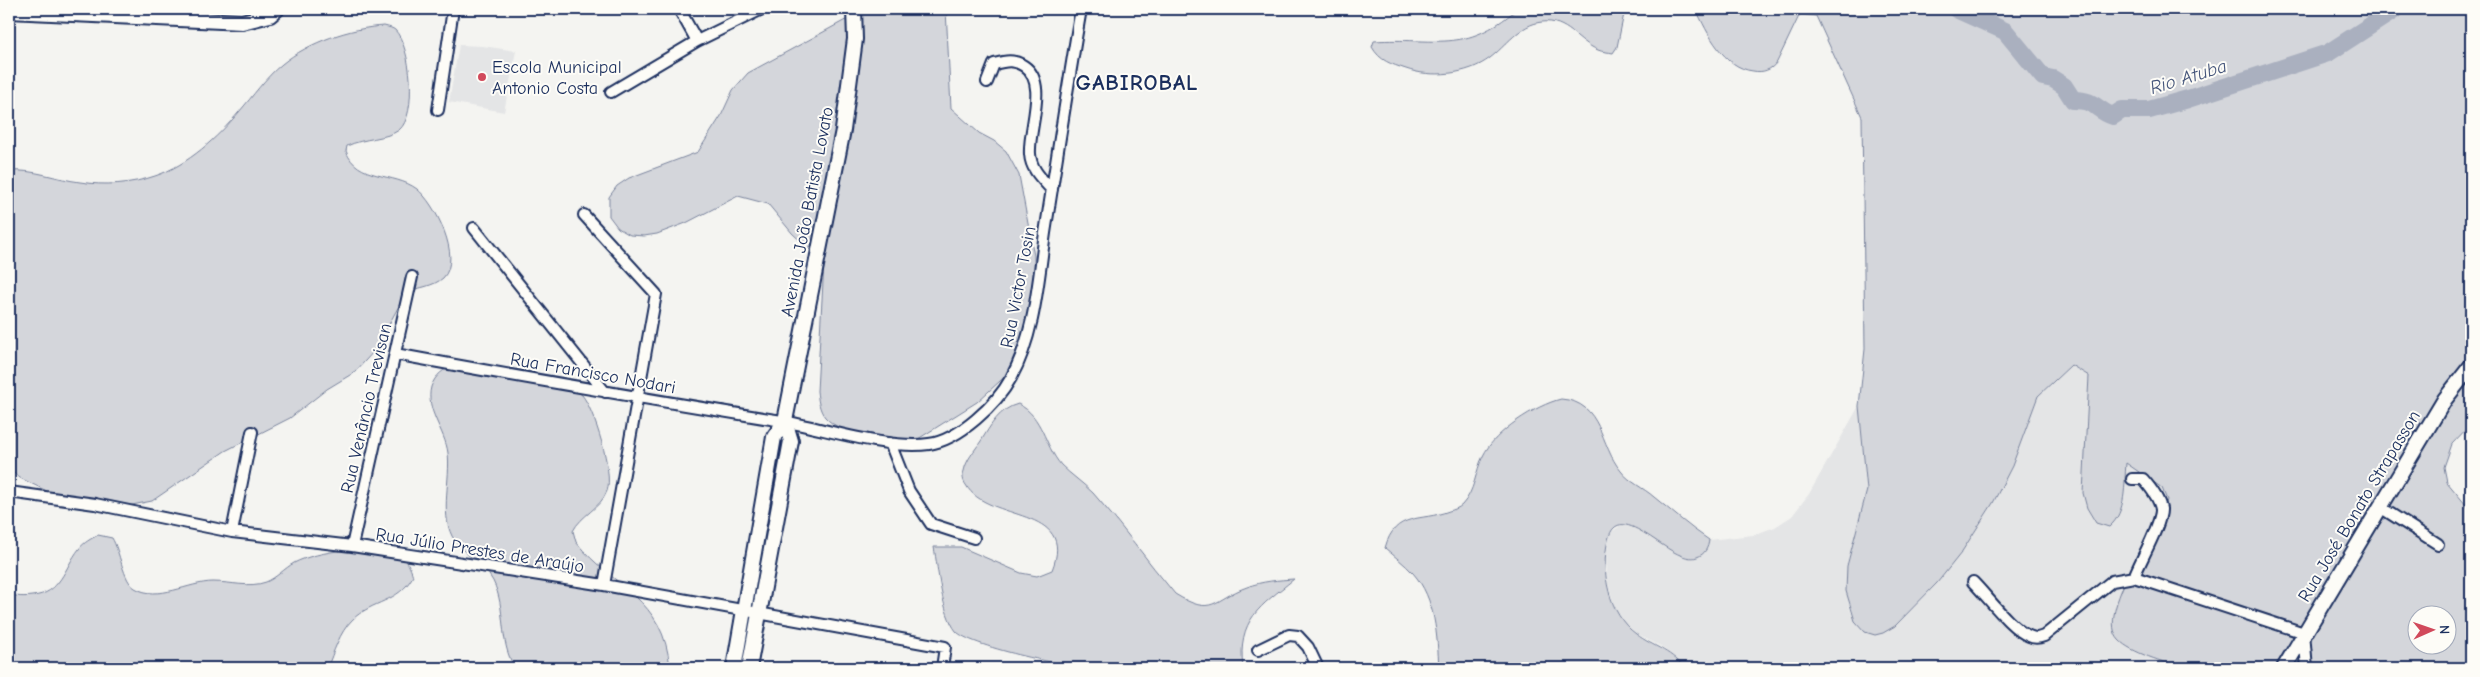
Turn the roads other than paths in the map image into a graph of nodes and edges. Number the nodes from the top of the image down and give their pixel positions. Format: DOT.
graph roads {
  1 [pos="453,9"];
  2 [pos="679,9"];
  3 [pos="762,9"];
  4 [pos="854,9"];
  5 [pos="1081,9"];
  6 [pos="9,11"];
  7 [pos="272,11"];
  8 [pos="697,41"];
  9 [pos="986,82"];
  10 [pos="612,92"];
  11 [pos="438,110"];
  12 [pos="1052,190"];
  13 [pos="584,215"];
  14 [pos="474,228"];
  15 [pos="412,277"];
  16 [pos="395,354"];
  17 [pos="2471,366"];
  18 [pos="605,392"];
  19 [pos="637,398"];
  20 [pos="785,422"];
  21 [pos="252,432"];
  22 [pos="890,442"];
  23 [pos="2132,479"];
  24 [pos="9,492"];
  25 [pos="2380,507"];
  26 [pos="232,532"];
  27 [pos="974,538"];
  28 [pos="2438,544"];
  29 [pos="352,546"];
  30 [pos="2134,577"];
  31 [pos="1973,582"];
  32 [pos="604,585"];
  33 [pos="744,611"];
  34 [pos="759,613"];
  35 [pos="2304,633"];
  36 [pos="1258,650"];
  37 [pos="734,668"];
  38 [pos="749,668"];
  39 [pos="942,668"];
  40 [pos="1318,668"];
  41 [pos="2284,668"];
  42 [pos="2307,668"];
  1 -- 11 [label="street"];
  2 -- 8 [label="street"];
  3 -- 8 [label="street"];
  4 -- 20 [label="street, Avenida João Batista Lovato"];
  5 -- 12 [label="street, Rua Victor Tosin"];
  6 -- 7 [label="street"];
  8 -- 10 [label="street"];
  9 -- 12 [label="street"];
  12 -- 22 [label="street, Rua Victor Tosin"];
  13 -- 19 [label="street"];
  14 -- 18 [label="street"];
  15 -- 16 [label="street, Rua Venâncio Trevisan"];
  16 -- 18 [label="street, Rua Francisco Nodari"];
  16 -- 29 [label="street, Rua Venâncio Trevisan"];
  17 -- 25 [label="street, Rua José Bonato Strapasson"];
  18 -- 19 [label="street, Rua Francisco Nodari"];
  19 -- 20 [label="street, Rua Francisco Nodari"];
  19 -- 32 [label="street"];
  20 -- 22 [label="street, Rua Victor Tosin"];
  20 -- 33 [label="street, Avenida João Batista Lovato"];
  20 -- 34 [label="street, Avenida João Batista Lovato"];
  21 -- 26 [label="street"];
  22 -- 27 [label="street"];
  23 -- 30 [label="street"];
  24 -- 26 [label="street, Rua Júlio Prestes de Araújo"];
  25 -- 28 [label="street"];
  25 -- 35 [label="street, Rua José Bonato Strapasson"];
  26 -- 29 [label="street, Rua Júlio Prestes de Araújo"];
  29 -- 32 [label="street, Rua Júlio Prestes de Araújo"];
  30 -- 31 [label="street"];
  30 -- 35 [label="street"];
  32 -- 33 [label="street, Rua Júlio Prestes de Araújo"];
  33 -- 34 [label="street, Rua Júlio Prestes de Araújo"];
  33 -- 37 [label="street, Avenida João Batista Lovato"];
  34 -- 38 [label="street, Avenida João Batista Lovato"];
  34 -- 39 [label="street, Rua Júlio Prestes de Araújo"];
  35 -- 41 [label="street, Rua José Bonato Strapasson"];
  35 -- 42 [label="street"];
  36 -- 40 [label="street"];
}
